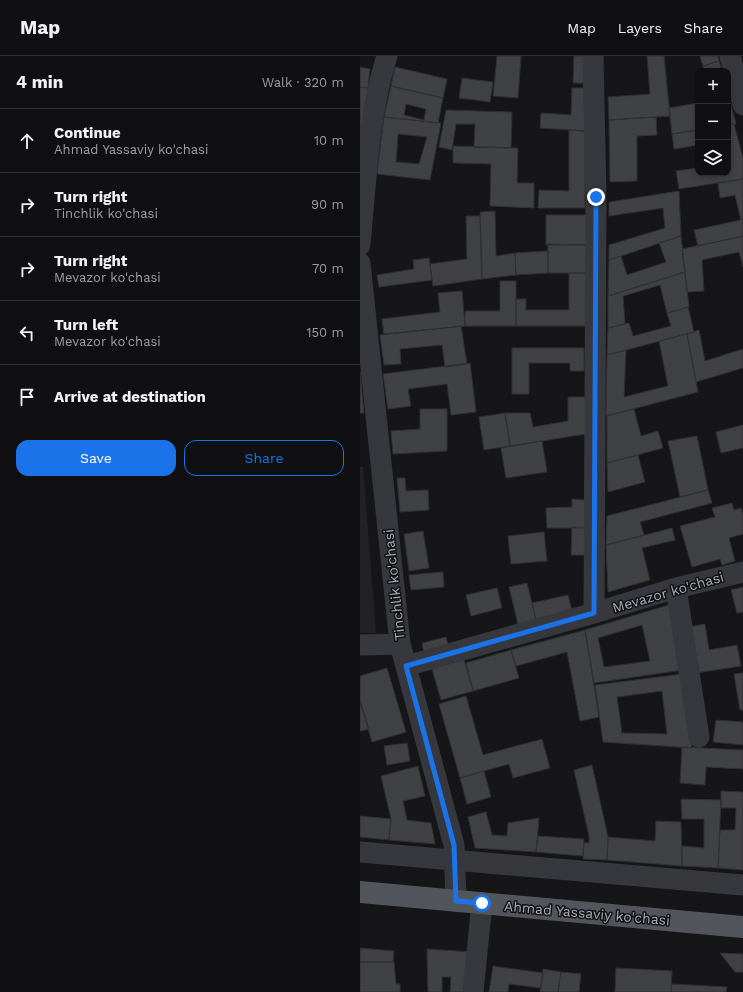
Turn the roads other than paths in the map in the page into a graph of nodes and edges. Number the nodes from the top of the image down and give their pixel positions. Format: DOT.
graph roads {
  1 [pos="387,56"];
  2 [pos="593,56"];
  3 [pos="730,56"];
  4 [pos="743,105"];
  5 [pos="360,245"];
  6 [pos="360,263"];
  7 [pos="743,572"];
  8 [pos="676,588"];
  9 [pos="594,613"];
  10 [pos="400,644"];
  11 [pos="360,645"];
  12 [pos="406,666"];
  13 [pos="699,737"];
  14 [pos="360,852"];
  15 [pos="454,860"];
  16 [pos="743,885"];
  17 [pos="360,892"];
  18 [pos="456,901"];
  19 [pos="482,903"];
  20 [pos="743,927"];
  21 [pos="473,992"];
  1 -- 5 [label="street"];
  2 -- 9 [label="street, Mevazor ko'chasi"];
  3 -- 4 [label="street"];
  6 -- 10 [label="street, Tinchlik ko'chasi"];
  7 -- 8 [label="street, Mevazor ko'chasi"];
  8 -- 9 [label="street, Mevazor ko'chasi"];
  8 -- 13 [label="street"];
  9 -- 12 [label="street, Mevazor ko'chasi"];
  10 -- 11 [label="street"];
  10 -- 12 [label="street, Tinchlik ko'chasi"];
  12 -- 15 [label="street, Tinchlik ko'chasi"];
  14 -- 15 [label="street"];
  15 -- 16 [label="street"];
  15 -- 18 [label="street, Tinchlik ko'chasi"];
  17 -- 18 [label="main road, Ahmad Yassaviy ko'chasi"];
  18 -- 19 [label="main road, Ahmad Yassaviy ko'chasi"];
  19 -- 20 [label="main road, Ahmad Yassaviy ko'chasi"];
  19 -- 21 [label="street"];
}
